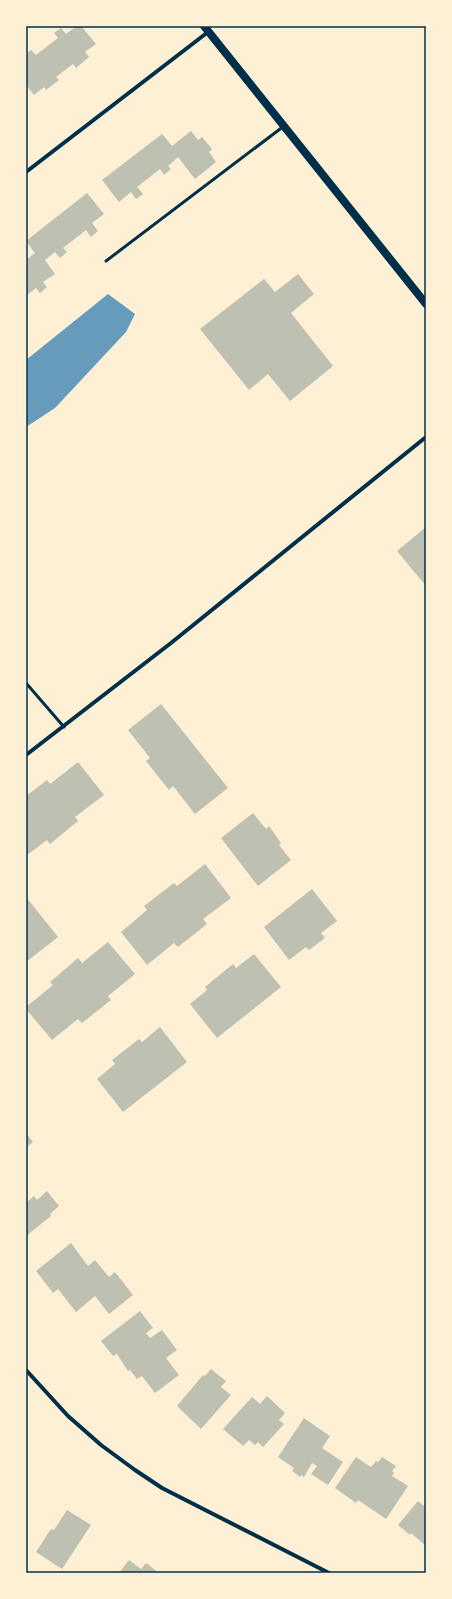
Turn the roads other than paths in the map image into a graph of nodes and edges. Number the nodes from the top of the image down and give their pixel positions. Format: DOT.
graph roads {
  1 [pos="206,29"];
  2 [pos="284,126"];
  3 [pos="26,172"];
  4 [pos="106,261"];
  5 [pos="426,304"];
  6 [pos="426,437"];
  7 [pos="26,683"];
  8 [pos="64,727"];
  9 [pos="26,755"];
  10 [pos="26,1370"];
  11 [pos="329,1573"];
  1 -- 2 [label="main road"];
  1 -- 3 [label="street"];
  2 -- 4 [label="lane"];
  2 -- 5 [label="main road"];
  6 -- 8 [label="street"];
  7 -- 8 [label="lane"];
  8 -- 9 [label="street"];
  10 -- 11 [label="street"];
}
